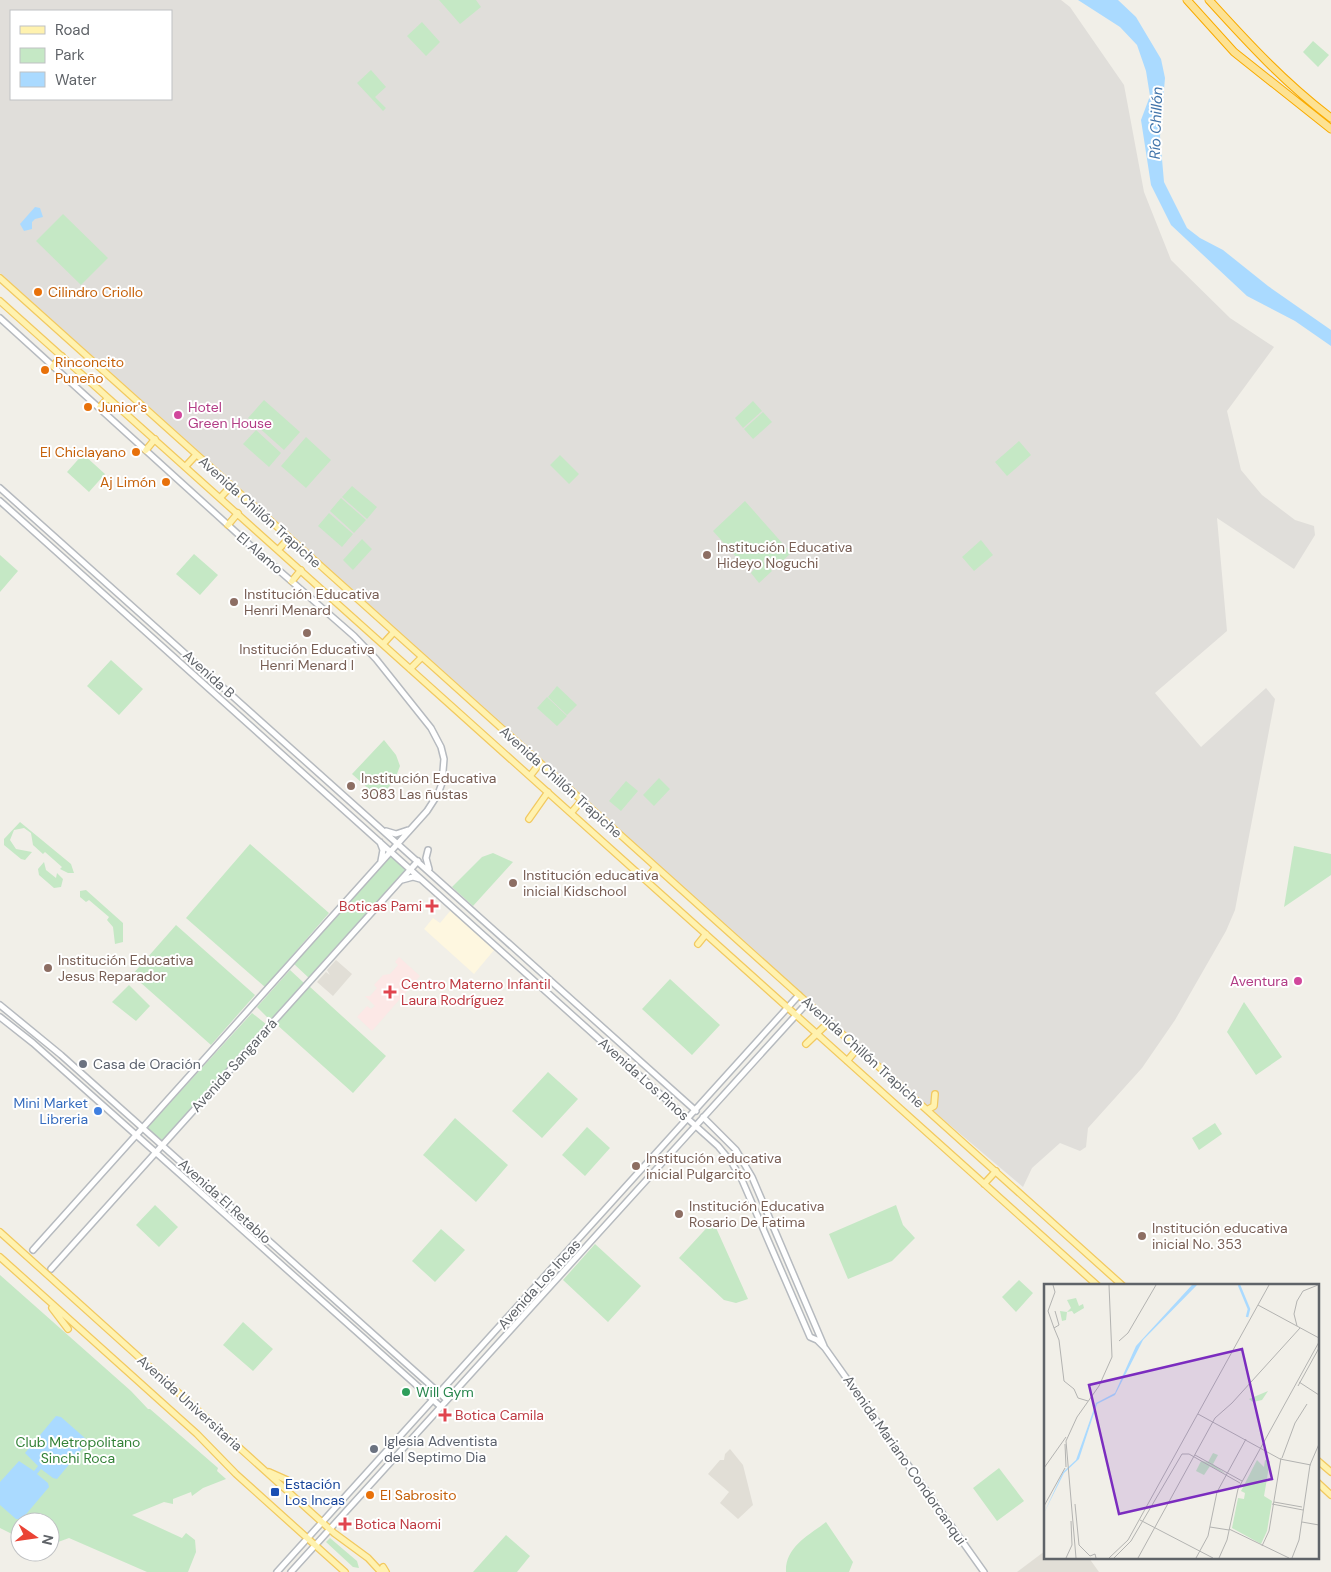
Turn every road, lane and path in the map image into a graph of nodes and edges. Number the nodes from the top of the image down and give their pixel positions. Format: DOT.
graph roads {
  1 [pos="1187,0"];
  2 [pos="1209,0"];
  3 [pos="1331,118"];
  4 [pos="1331,129"];
  5 [pos="0,278"];
  6 [pos="0,301"];
  7 [pos="0,318"];
  8 [pos="62,356"];
  9 [pos="54,366"];
  10 [pos="108,398"];
  11 [pos="100,408"];
  12 [pos="154,439"];
  13 [pos="146,450"];
  14 [pos="196,454"];
  15 [pos="186,467"];
  16 [pos="231,486"];
  17 [pos="0,488"];
  18 [pos="220,498"];
  19 [pos="0,501"];
  20 [pos="238,513"];
  21 [pos="228,525"];
  22 [pos="289,538"];
  23 [pos="278,550"];
  24 [pos="301,570"];
  25 [pos="292,581"];
  26 [pos="125,600"];
  27 [pos="118,607"];
  28 [pos="394,632"];
  29 [pos="383,644"];
  30 [pos="422,657"];
  31 [pos="410,669"];
  32 [pos="540,763"];
  33 [pos="322,776"];
  34 [pos="530,776"];
  35 [pos="316,783"];
  36 [pos="548,792"];
  37 [pos="582,800"];
  38 [pos="571,812"];
  39 [pos="529,820"];
  40 [pos="413,827"];
  41 [pos="382,829"];
  42 [pos="377,838"];
  43 [pos="398,843"];
  44 [pos="428,850"];
  45 [pos="391,851"];
  46 [pos="418,861"];
  47 [pos="378,866"];
  48 [pos="656,867"];
  49 [pos="411,868"];
  50 [pos="432,874"];
  51 [pos="646,880"];
  52 [pos="426,882"];
  53 [pos="398,883"];
  54 [pos="488,924"];
  55 [pos="480,932"];
  56 [pos="706,934"];
  57 [pos="698,944"];
  58 [pos="799,995"];
  59 [pos="807,1003"];
  60 [pos="0,1005"];
  61 [pos="788,1008"];
  62 [pos="796,1015"];
  63 [pos="0,1017"];
  64 [pos="829,1022"];
  65 [pos="818,1034"];
  66 [pos="806,1044"];
  67 [pos="858,1048"];
  68 [pos="848,1061"];
  69 [pos="935,1094"];
  70 [pos="689,1105"];
  71 [pos="927,1110"];
  72 [pos="696,1111"];
  73 [pos="682,1113"];
  74 [pos="703,1117"];
  75 [pos="688,1119"];
  76 [pos="696,1126"];
  77 [pos="143,1128"];
  78 [pos="172,1134"];
  79 [pos="137,1136"];
  80 [pos="162,1145"];
  81 [pos="156,1152"];
  82 [pos="174,1155"];
  83 [pos="996,1172"];
  84 [pos="984,1184"];
  85 [pos="0,1232"];
  86 [pos="33,1250"];
  87 [pos="568,1253"];
  88 [pos="0,1257"];
  89 [pos="575,1259"];
  90 [pos="51,1269"];
  91 [pos="1096,1284"];
  92 [pos="1121,1284"];
  93 [pos="48,1300"];
  94 [pos="68,1329"];
  95 [pos="819,1334"];
  96 [pos="810,1337"];
  97 [pos="825,1348"];
  98 [pos="440,1394"];
  99 [pos="447,1400"];
  100 [pos="434,1401"];
  101 [pos="441,1407"];
  102 [pos="1318,1461"];
  103 [pos="262,1468"];
  104 [pos="371,1469"];
  105 [pos="1331,1472"];
  106 [pos="378,1476"];
  107 [pos="287,1480"];
  108 [pos="1318,1483"];
  109 [pos="1331,1495"];
  110 [pos="322,1522"];
  111 [pos="330,1529"];
  112 [pos="308,1538"];
  113 [pos="316,1544"];
  114 [pos="384,1570"];
  115 [pos="277,1572"];
  116 [pos="292,1572"];
  117 [pos="345,1572"];
  118 [pos="984,1572"];
  1 -- 4 [label="highway"];
  2 -- 3 [label="highway"];
  5 -- 14 [label="main road, Avenida Chillón Trapiche"];
  6 -- 8 [label="main road, Avenida Chillón Trapiche"];
  7 -- 9 [label="street, El Alamo"];
  8 -- 9 [label="main road"];
  8 -- 10 [label="main road, Avenida Chillón Trapiche"];
  9 -- 11 [label="street, El Alamo"];
  10 -- 11 [label="main road"];
  10 -- 12 [label="main road, Avenida Chillón Trapiche"];
  11 -- 13 [label="street, El Alamo"];
  12 -- 13 [label="main road"];
  12 -- 15 [label="main road, Avenida Chillón Trapiche"];
  13 -- 21 [label="street, El Alamo"];
  14 -- 15 [label="main road"];
  14 -- 16 [label="main road, Avenida Chillón Trapiche"];
  15 -- 18 [label="main road, Avenida Chillón Trapiche"];
  16 -- 18 [label="main road"];
  16 -- 22 [label="main road, Avenida Chillón Trapiche"];
  17 -- 26 [label="street, Avenida B"];
  18 -- 20 [label="main road, Avenida Chillón Trapiche"];
  19 -- 27 [label="street, Avenida B"];
  20 -- 21 [label="main road"];
  20 -- 23 [label="main road, Avenida Chillón Trapiche"];
  21 -- 25 [label="street, El Alamo"];
  22 -- 23 [label="main road"];
  22 -- 28 [label="main road, Avenida Chillón Trapiche"];
  23 -- 24 [label="main road, Avenida Chillón Trapiche"];
  24 -- 25 [label="main road"];
  24 -- 29 [label="main road, Avenida Chillón Trapiche"];
  25 -- 40 [label="street, El Alamo"];
  26 -- 27 [label="street"];
  26 -- 33 [label="street, Avenida B"];
  27 -- 35 [label="street, Avenida B"];
  28 -- 29 [label="main road"];
  28 -- 30 [label="main road, Avenida Chillón Trapiche"];
  29 -- 31 [label="main road, Avenida Chillón Trapiche"];
  30 -- 31 [label="main road"];
  30 -- 32 [label="main road, Avenida Chillón Trapiche"];
  31 -- 34 [label="main road, Avenida Chillón Trapiche"];
  32 -- 34 [label="main road"];
  32 -- 37 [label="main road, Avenida Chillón Trapiche"];
  33 -- 35 [label="street"];
  33 -- 41 [label="street, Avenida B"];
  34 -- 36 [label="main road, Avenida Chillón Trapiche"];
  35 -- 42 [label="street, Avenida B"];
  36 -- 38 [label="main road, Avenida Chillón Trapiche"];
  36 -- 39 [label="main road"];
  37 -- 38 [label="main road"];
  37 -- 48 [label="main road, Avenida Chillón Trapiche"];
  38 -- 51 [label="main road, Avenida Chillón Trapiche"];
  40 -- 41 [label="street"];
  40 -- 43 [label="street, El Alamo"];
  41 -- 43 [label="street, Avenida B"];
  42 -- 45 [label="street, Avenida B"];
  42 -- 47 [label="street"];
  43 -- 45 [label="street, Avenida Sangarará"];
  43 -- 46 [label="street, Avenida B"];
  44 -- 50 [label="street"];
  45 -- 47 [label="street, Avenida Sangarará"];
  45 -- 49 [label="street, Avenida B"];
  46 -- 49 [label="street, Avenida Sangarará"];
  46 -- 50 [label="street, Avenida Los Pinos"];
  47 -- 77 [label="street, Avenida Sangarará"];
  48 -- 51 [label="main road"];
  48 -- 58 [label="main road, Avenida Chillón Trapiche"];
  49 -- 52 [label="street, Avenida Los Pinos"];
  49 -- 53 [label="street, Avenida Sangarará"];
  50 -- 54 [label="street, Avenida Los Pinos"];
  51 -- 56 [label="main road, Avenida Chillón Trapiche"];
  52 -- 53 [label="street"];
  52 -- 55 [label="street, Avenida Los Pinos"];
  53 -- 78 [label="street, Avenida Sangarará"];
  54 -- 55 [label="street"];
  54 -- 70 [label="street, Avenida Los Pinos"];
  55 -- 73 [label="street, Avenida Los Pinos"];
  56 -- 57 [label="main road"];
  56 -- 61 [label="main road, Avenida Chillón Trapiche"];
  58 -- 59 [label="main road, Avenida Chillón Trapiche"];
  58 -- 61 [label="street, Avenida Los Incas"];
  59 -- 62 [label="street, Avenida Los Incas"];
  59 -- 64 [label="main road, Avenida Chillón Trapiche"];
  60 -- 77 [label="street, Avenida El Retablo"];
  61 -- 62 [label="main road, Avenida Chillón Trapiche"];
  61 -- 72 [label="street, Avenida Los Incas"];
  62 -- 65 [label="main road, Avenida Chillón Trapiche"];
  62 -- 74 [label="street, Avenida Los Incas"];
  63 -- 79 [label="street, Avenida El Retablo"];
  64 -- 65 [label="main road"];
  64 -- 67 [label="main road, Avenida Chillón Trapiche"];
  65 -- 66 [label="main road"];
  65 -- 68 [label="main road, Avenida Chillón Trapiche"];
  67 -- 68 [label="main road"];
  67 -- 71 [label="main road, Avenida Chillón Trapiche"];
  68 -- 84 [label="main road, Avenida Chillón Trapiche"];
  69 -- 71 [label="main road"];
  70 -- 72 [label="street, Avenida Los Pinos"];
  70 -- 73 [label="street"];
  71 -- 83 [label="main road, Avenida Chillón Trapiche"];
  72 -- 75 [label="street, Avenida Los Incas"];
  73 -- 75 [label="street, Avenida Los Pinos"];
  74 -- 76 [label="street, Avenida Los Incas"];
  74 -- 95 [label="street, Avenida Los Pinos"];
  75 -- 76 [label="street, Avenida Los Pinos"];
  75 -- 87 [label="street, Avenida Los Incas"];
  76 -- 89 [label="street, Avenida Los Incas"];
  76 -- 96 [label="street, Avenida Los Pinos"];
  77 -- 79 [label="street, Avenida Sangarará"];
  77 -- 80 [label="street, Avenida El Retablo"];
  78 -- 80 [label="street, Avenida Sangarará"];
  78 -- 82 [label="street"];
  79 -- 81 [label="street, Avenida El Retablo"];
  79 -- 86 [label="street, Avenida Sangarará"];
  80 -- 81 [label="street, Avenida Sangarará"];
  80 -- 82 [label="street, Avenida El Retablo"];
  81 -- 90 [label="street, Avenida Sangarará"];
  81 -- 100 [label="street, Avenida El Retablo"];
  82 -- 98 [label="street, Avenida El Retablo"];
  83 -- 84 [label="main road"];
  83 -- 92 [label="main road, Avenida Chillón Trapiche"];
  84 -- 91 [label="main road, Avenida Chillón Trapiche"];
  85 -- 103 [label="main road, Avenida Universitaria"];
  87 -- 89 [label="street"];
  87 -- 98 [label="street, Avenida Los Incas"];
  88 -- 93 [label="main road, Avenida Universitaria"];
  89 -- 99 [label="street, Avenida Los Incas"];
  93 -- 94 [label="main road"];
  93 -- 112 [label="main road, Avenida Universitaria"];
  95 -- 97 [label="street, Avenida Mariano Condorcanqui"];
  96 -- 97 [label="street, Avenida Mariano Condorcanqui"];
  97 -- 118 [label="street, Avenida Mariano Condorcanqui"];
  98 -- 99 [label="street, Avenida El Retablo"];
  98 -- 100 [label="street, Avenida Los Incas"];
  99 -- 101 [label="street, Avenida Los Incas"];
  100 -- 101 [label="street, Avenida El Retablo"];
  100 -- 104 [label="street, Avenida Los Incas"];
  101 -- 106 [label="street, Avenida Los Incas"];
  102 -- 105 [label="main road"];
  103 -- 107 [label="main road"];
  103 -- 110 [label="main road, Avenida Universitaria"];
  104 -- 106 [label="street"];
  104 -- 110 [label="street, Avenida Los Incas"];
  106 -- 111 [label="street, Avenida Los Incas"];
  108 -- 109 [label="main road"];
  110 -- 111 [label="main road, Avenida Universitaria"];
  110 -- 112 [label="street, Avenida Los Incas"];
  111 -- 113 [label="street, Avenida Los Incas"];
  111 -- 114 [label="main road, Avenida Universitaria"];
  112 -- 113 [label="main road, Avenida Universitaria"];
  112 -- 115 [label="street, Avenida Los Incas"];
  113 -- 116 [label="street, Avenida Los Incas"];
  113 -- 117 [label="main road, Avenida Universitaria"];
}
